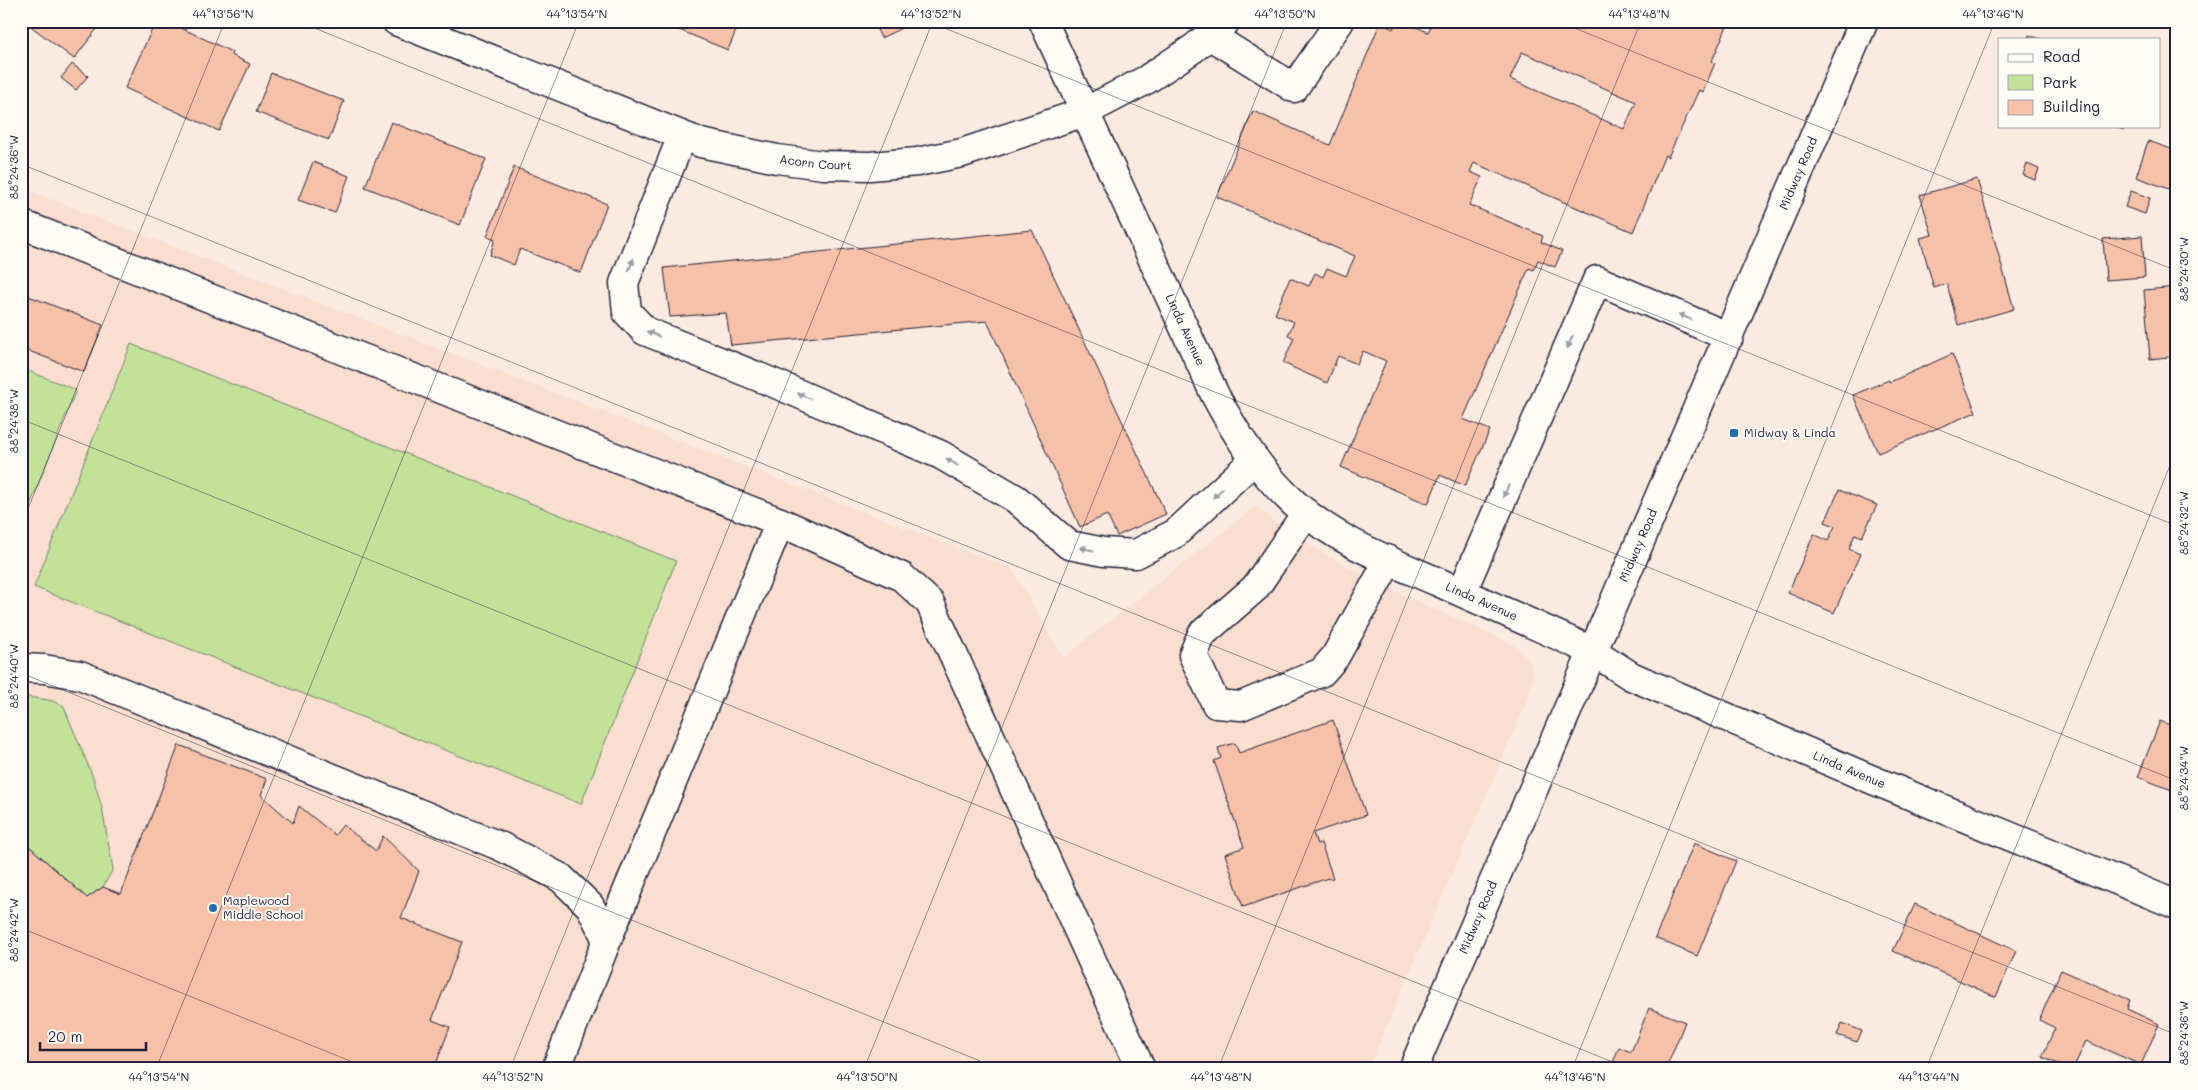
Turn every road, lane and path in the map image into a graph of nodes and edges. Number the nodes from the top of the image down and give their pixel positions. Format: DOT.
graph roads {
  1 [pos="396,21"];
  2 [pos="1044,21"];
  3 [pos="1340,21"];
  4 [pos="1864,21"];
  5 [pos="1217,28"];
  6 [pos="1085,112"];
  7 [pos="682,136"];
  8 [pos="21,224"];
  9 [pos="1729,336"];
  10 [pos="1254,460"];
  11 [pos="1306,513"];
  12 [pos="780,522"];
  13 [pos="1389,560"];
  14 [pos="1462,592"];
  15 [pos="1594,652"];
  16 [pos="21,668"];
  17 [pos="2177,905"];
  18 [pos="606,940"];
  19 [pos="556,1069"];
  20 [pos="1141,1069"];
  21 [pos="1413,1069"];
  1 -- 7 [label="street, Acorn Court"];
  2 -- 6 [label="street, Linda Avenue"];
  3 -- 5 [label="street"];
  4 -- 9 [label="street, Midway Road"];
  5 -- 6 [label="street, Acorn Court"];
  6 -- 7 [label="street, Acorn Court"];
  6 -- 10 [label="street, Linda Avenue"];
  10 -- 7 [label="street, one-way"];
  8 -- 12 [label="street"];
  9 -- 14 [label="street, one-way"];
  9 -- 15 [label="street, Midway Road"];
  10 -- 11 [label="street, Linda Avenue"];
  11 -- 13 [label="street, Linda Avenue"];
  11 -- 13 [label="street"];
  12 -- 18 [label="street"];
  12 -- 20 [label="street"];
  13 -- 14 [label="street, Linda Avenue"];
  14 -- 15 [label="street, Linda Avenue"];
  15 -- 17 [label="street, Linda Avenue"];
  15 -- 21 [label="street, Midway Road"];
  16 -- 18 [label="street"];
  18 -- 19 [label="street"];
}
